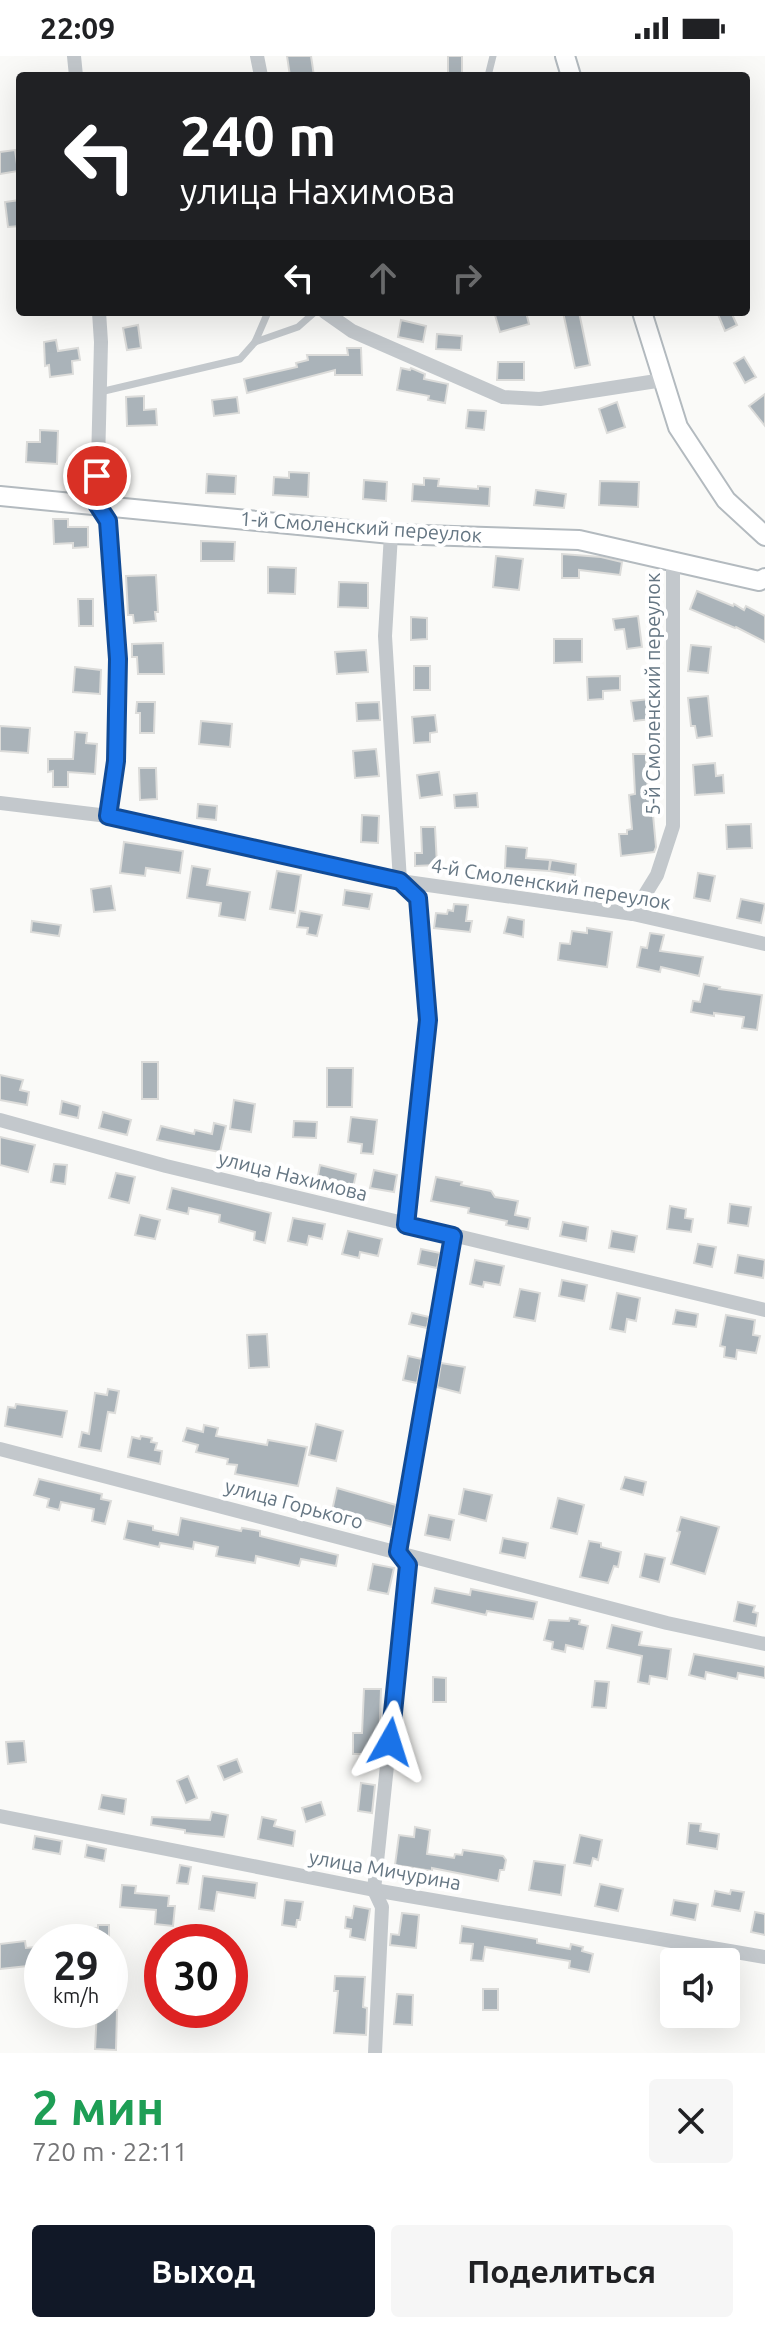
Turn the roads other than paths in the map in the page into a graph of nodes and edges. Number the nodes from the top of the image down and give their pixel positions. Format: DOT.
graph roads {
  1 [pos="99,316"];
  2 [pos="266,316"];
  3 [pos="310,316"];
  4 [pos="331,316"];
  5 [pos="643,316"];
  6 [pos="255,342"];
  7 [pos="663,380"];
  8 [pos="100,392"];
  9 [pos="0,496"];
  10 [pos="97,504"];
  11 [pos="391,534"];
  12 [pos="765,536"];
  13 [pos="673,561"];
  14 [pos="765,578"];
  15 [pos="0,803"];
  16 [pos="108,816"];
  17 [pos="400,881"];
  18 [pos="633,914"];
  19 [pos="765,944"];
  20 [pos="0,1120"];
  21 [pos="406,1225"];
  22 [pos="453,1236"];
  23 [pos="765,1310"];
  24 [pos="0,1449"];
  25 [pos="398,1552"];
  26 [pos="765,1644"];
  27 [pos="0,1816"];
  28 [pos="374,1890"];
  29 [pos="765,1957"];
  30 [pos="375,2053"];
  1 -- 8 [label="street"];
  2 -- 6 [label="lane"];
  3 -- 6 [label="lane"];
  4 -- 7 [label="street"];
  5 -- 7 [label="street"];
  6 -- 8 [label="lane"];
  7 -- 12 [label="street"];
  8 -- 10 [label="street"];
  9 -- 10 [label="street, 1-й Смоленский переулок"];
  10 -- 11 [label="street, 1-й Смоленский переулок"];
  10 -- 16 [label="street"];
  11 -- 13 [label="street, 1-й Смоленский переулок"];
  11 -- 17 [label="street"];
  13 -- 14 [label="street, 1-й Смоленский переулок"];
  13 -- 18 [label="street, 5-й Смоленский переулок"];
  15 -- 16 [label="street, 4-й Смоленский переулок"];
  16 -- 17 [label="street, 4-й Смоленский переулок"];
  17 -- 18 [label="street, 4-й Смоленский переулок"];
  17 -- 21 [label="street"];
  18 -- 19 [label="street, 4-й Смоленский переулок"];
  20 -- 21 [label="street, улица Нахимова"];
  21 -- 22 [label="street, улица Нахимова"];
  22 -- 23 [label="street, улица Нахимова"];
  22 -- 25 [label="street"];
  24 -- 25 [label="street, улица Горького"];
  25 -- 26 [label="street, улица Горького"];
  25 -- 28 [label="street"];
  27 -- 28 [label="street, улица Мичурина"];
  28 -- 29 [label="street, улица Мичурина"];
  28 -- 30 [label="street"];
}
